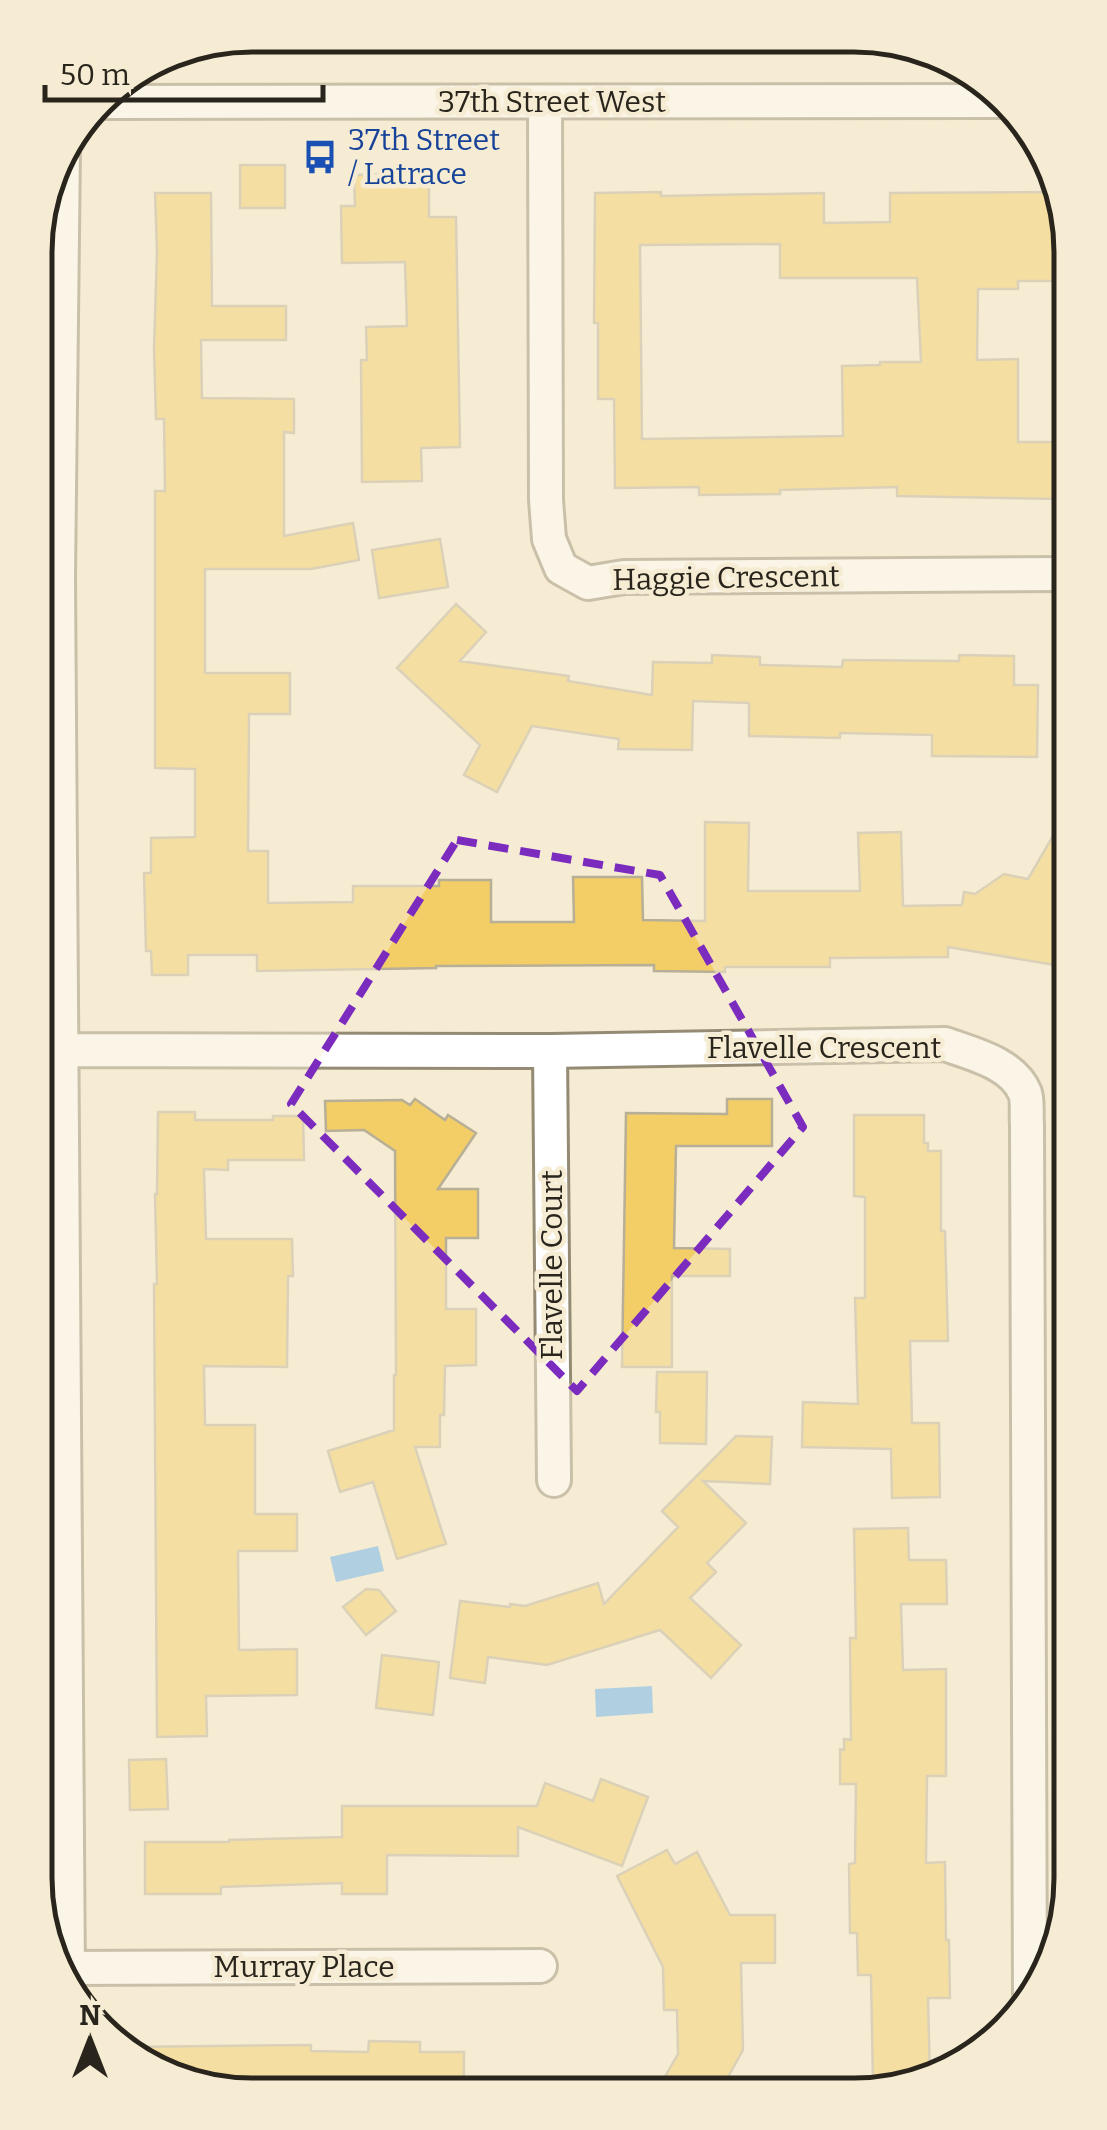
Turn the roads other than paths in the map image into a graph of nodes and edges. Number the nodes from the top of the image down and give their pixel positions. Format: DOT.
graph roads {
  1 [pos="983,100"];
  2 [pos="121,102"];
  3 [pos="545,102"];
  4 [pos="61,194"];
  5 [pos="52,463"];
  6 [pos="1054,574"];
  7 [pos="52,735"];
  8 [pos="60,1050"];
  9 [pos="550,1051"];
  10 [pos="554,1480"];
  11 [pos="66,1949"];
  12 [pos="540,1966"];
  13 [pos="76,1972"];
  14 [pos="1030,1973"];
  1 -- 3 [label="street, 37th Street West"];
  2 -- 3 [label="street, 37th Street West"];
  3 -- 6 [label="street, Haggie Crescent"];
  4 -- 5 [label="street"];
  7 -- 8 [label="street"];
  8 -- 9 [label="street, Flavelle Crescent"];
  8 -- 11 [label="street"];
  9 -- 10 [label="street, Flavelle Court"];
  9 -- 14 [label="street, Flavelle Crescent"];
  12 -- 13 [label="street, Murray Place"];
}
